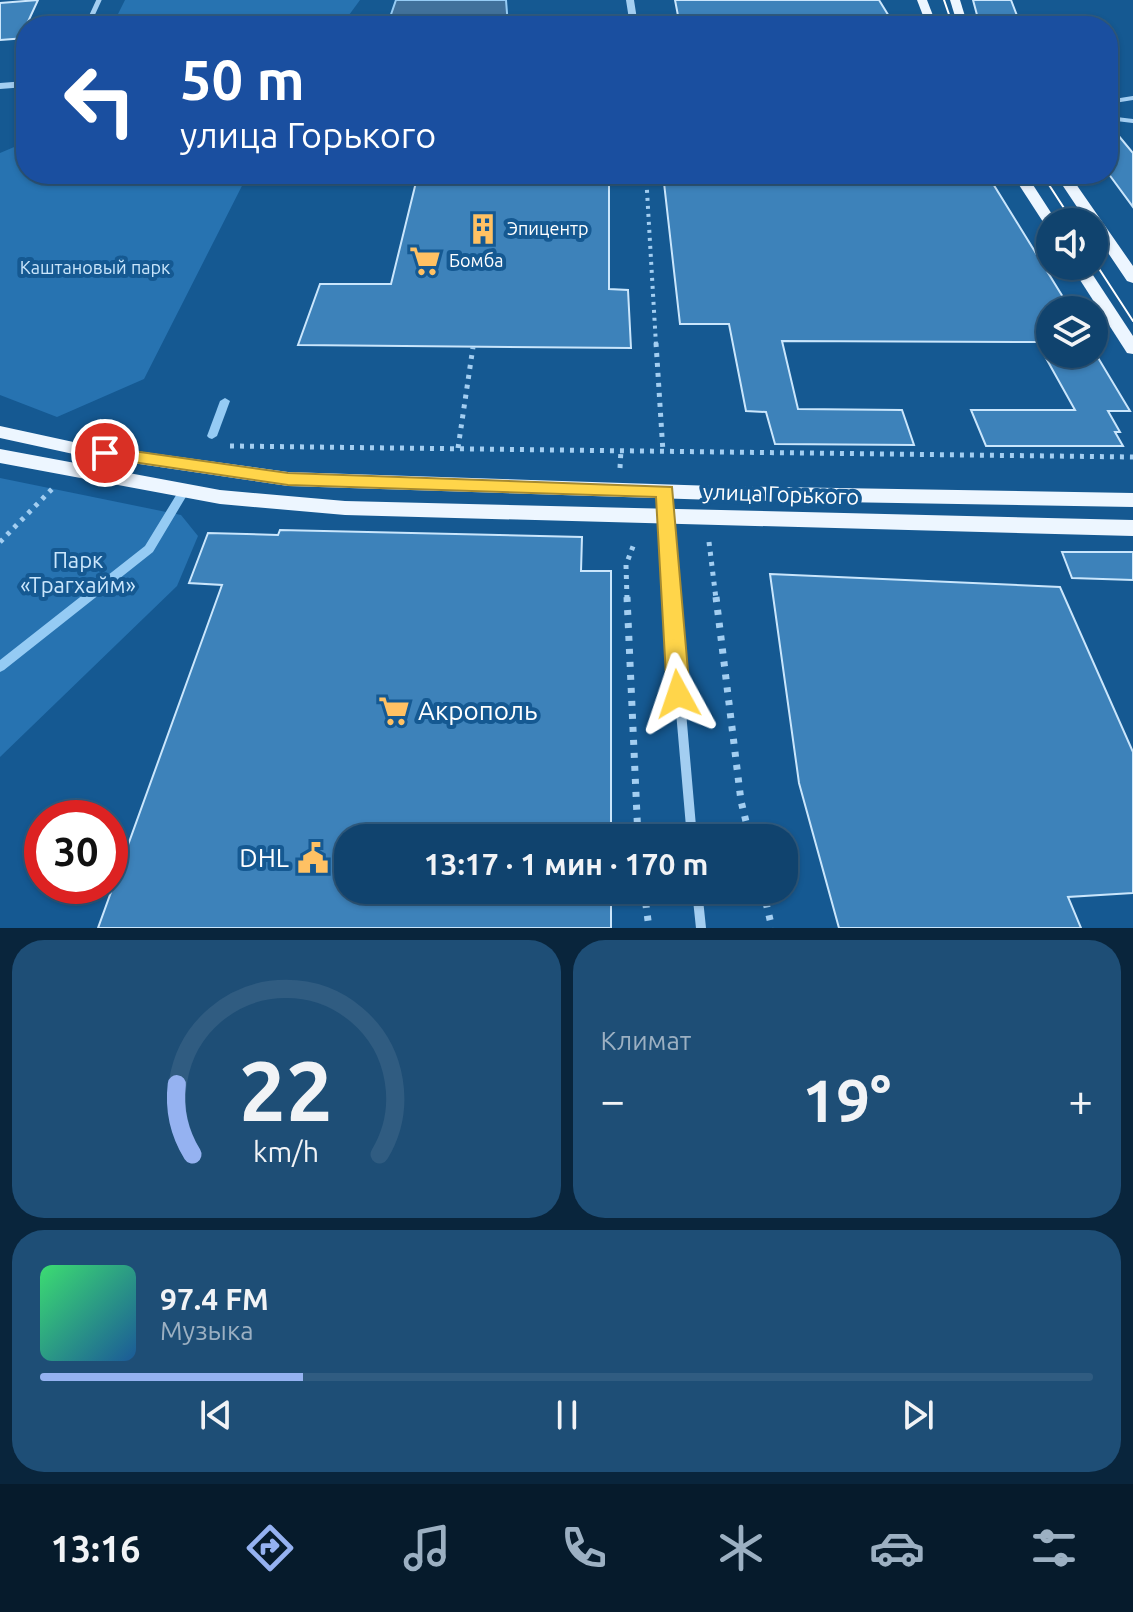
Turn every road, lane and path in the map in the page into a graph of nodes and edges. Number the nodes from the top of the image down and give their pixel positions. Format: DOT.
graph roads {
  1 [pos="647,184"];
  2 [pos="1025,184"];
  3 [pos="1069,184"];
  4 [pos="1041,208"];
  5 [pos="1133,278"];
  6 [pos="1088,280"];
  7 [pos="473,347"];
  8 [pos="1133,349"];
  9 [pos="99,421"];
  10 [pos="0,432"];
  11 [pos="129,432"];
  12 [pos="215,447"];
  13 [pos="458,448"];
  14 [pos="663,452"];
  15 [pos="0,456"];
  16 [pos="1133,457"];
  17 [pos="57,484"];
  18 [pos="665,491"];
  19 [pos="1133,500"];
  20 [pos="666,514"];
  21 [pos="1133,528"];
  22 [pos="635,541"];
  23 [pos="0,542"];
  24 [pos="709,542"];
  25 [pos="637,824"];
  26 [pos="691,824"];
  27 [pos="747,824"];
  28 [pos="646,904"];
  29 [pos="698,904"];
  30 [pos="766,904"];
  31 [pos="649,928"];
  32 [pos="701,928"];
  33 [pos="772,928"];
  1 -- 14 [label="path"];
  2 -- 4 [label="main road"];
  3 -- 5 [label="main road"];
  6 -- 8 [label="main road"];
  7 -- 13 [label="path"];
  9 -- 11 [label="path"];
  10 -- 18 [label="main road, улица Горького"];
  12 -- 13 [label="path"];
  13 -- 14 [label="path"];
  14 -- 16 [label="path"];
  15 -- 20 [label="main road, улица Горького"];
  17 -- 23 [label="path"];
  18 -- 19 [label="main road, улица Горького"];
  18 -- 20 [label="street"];
  20 -- 21 [label="main road, улица Горького"];
  20 -- 26 [label="street"];
  22 -- 25 [label="path"];
  24 -- 27 [label="path"];
  28 -- 31 [label="path"];
  29 -- 32 [label="street"];
  30 -- 33 [label="path"];
}
